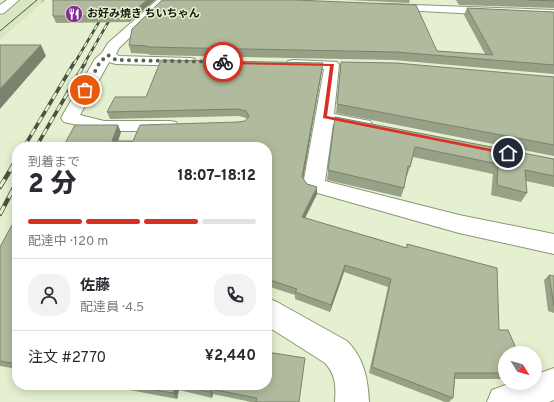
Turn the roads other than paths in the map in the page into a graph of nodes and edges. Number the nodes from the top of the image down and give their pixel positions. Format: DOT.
graph roads {
  1 [pos="14,0"];
  2 [pos="163,0"];
  3 [pos="544,3"];
  4 [pos="379,6"];
  5 [pos="554,10"];
  6 [pos="0,11"];
  7 [pos="554,14"];
  8 [pos="108,55"];
  9 [pos="208,62"];
  10 [pos="278,64"];
  11 [pos="325,117"];
  12 [pos="187,125"];
  13 [pos="378,128"];
  14 [pos="554,244"];
  15 [pos="272,314"];
  16 [pos="554,384"];
  17 [pos="352,402"];
  18 [pos="504,402"];
  1 -- 6 [label="street"];
  2 -- 8 [label="street"];
  3 -- 5 [label="street"];
  4 -- 7 [label="street"];
  8 -- 9 [label="street"];
  8 -- 12 [label="street"];
  10 -- 11 [label="street"];
  11 -- 13 [label="street"];
  11 -- 14 [label="street"];
  15 -- 17 [label="street"];
  16 -- 18 [label="street"];
}
